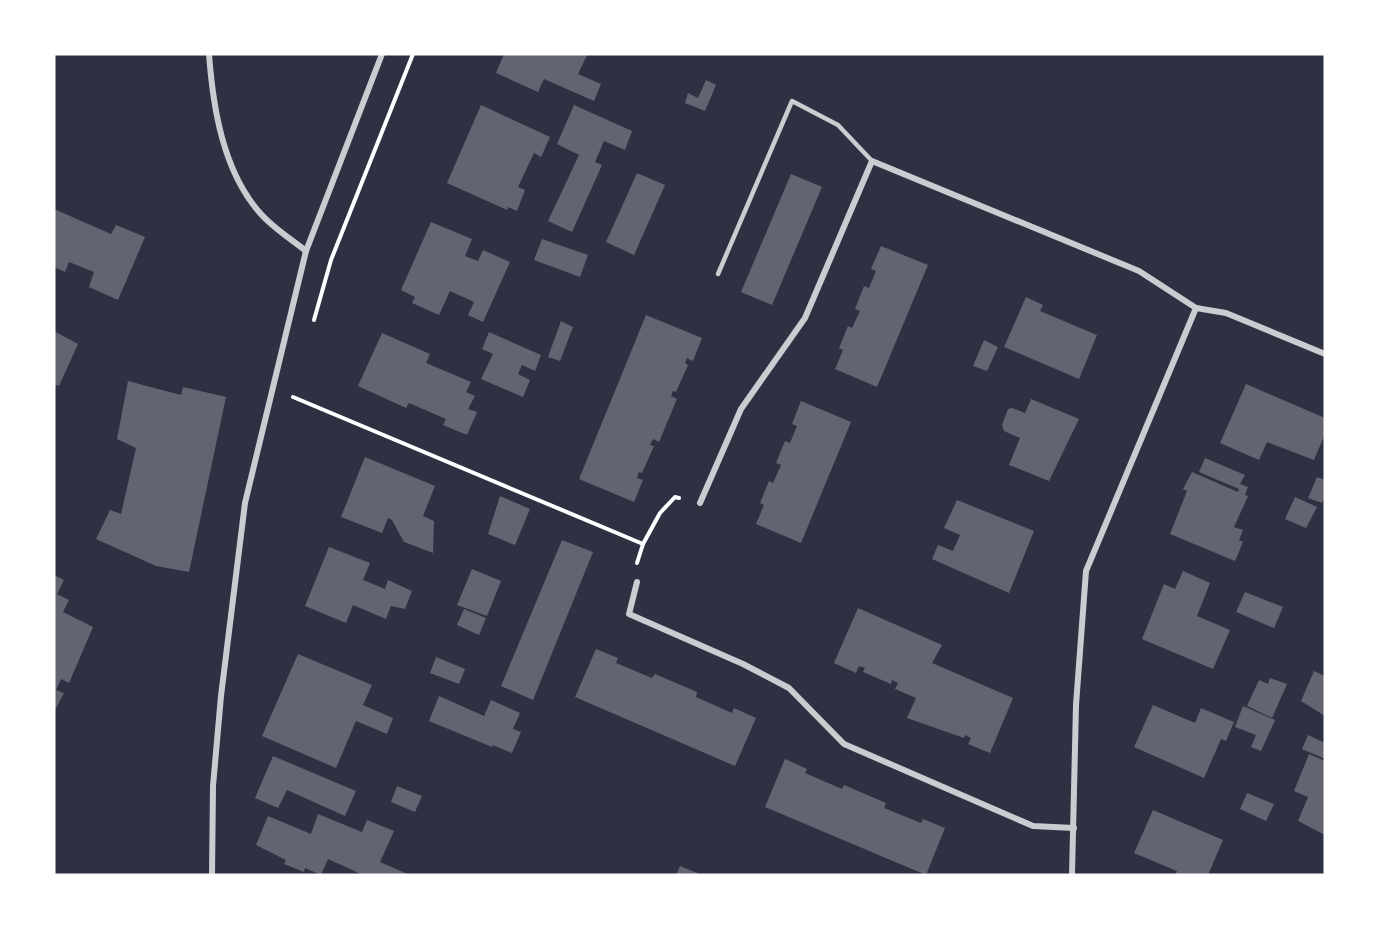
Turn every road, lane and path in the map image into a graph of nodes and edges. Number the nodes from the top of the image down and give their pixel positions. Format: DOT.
graph roads {
  1 [pos="209,54"];
  2 [pos="382,54"];
  3 [pos="412,54"];
  4 [pos="872,161"];
  5 [pos="306,251"];
  6 [pos="718,273"];
  7 [pos="1196,308"];
  8 [pos="312,329"];
  9 [pos="1325,354"];
  10 [pos="296,386"];
  11 [pos="293,397"];
  12 [pos="291,407"];
  13 [pos="700,503"];
  14 [pos="642,544"];
  15 [pos="637,582"];
  16 [pos="1074,828"];
  17 [pos="212,875"];
  18 [pos="1072,875"];
  1 -- 5 [label="street"];
  2 -- 5 [label="street"];
  3 -- 8 [label="path"];
  4 -- 6 [label="lane"];
  4 -- 7 [label="street"];
  4 -- 13 [label="street"];
  5 -- 17 [label="street"];
  7 -- 9 [label="street"];
  7 -- 16 [label="street"];
  10 -- 11 [label="path"];
  11 -- 12 [label="path"];
  11 -- 14 [label="path"];
  13 -- 14 [label="path"];
  14 -- 15 [label="path"];
  15 -- 16 [label="street"];
  16 -- 18 [label="street"];
}
